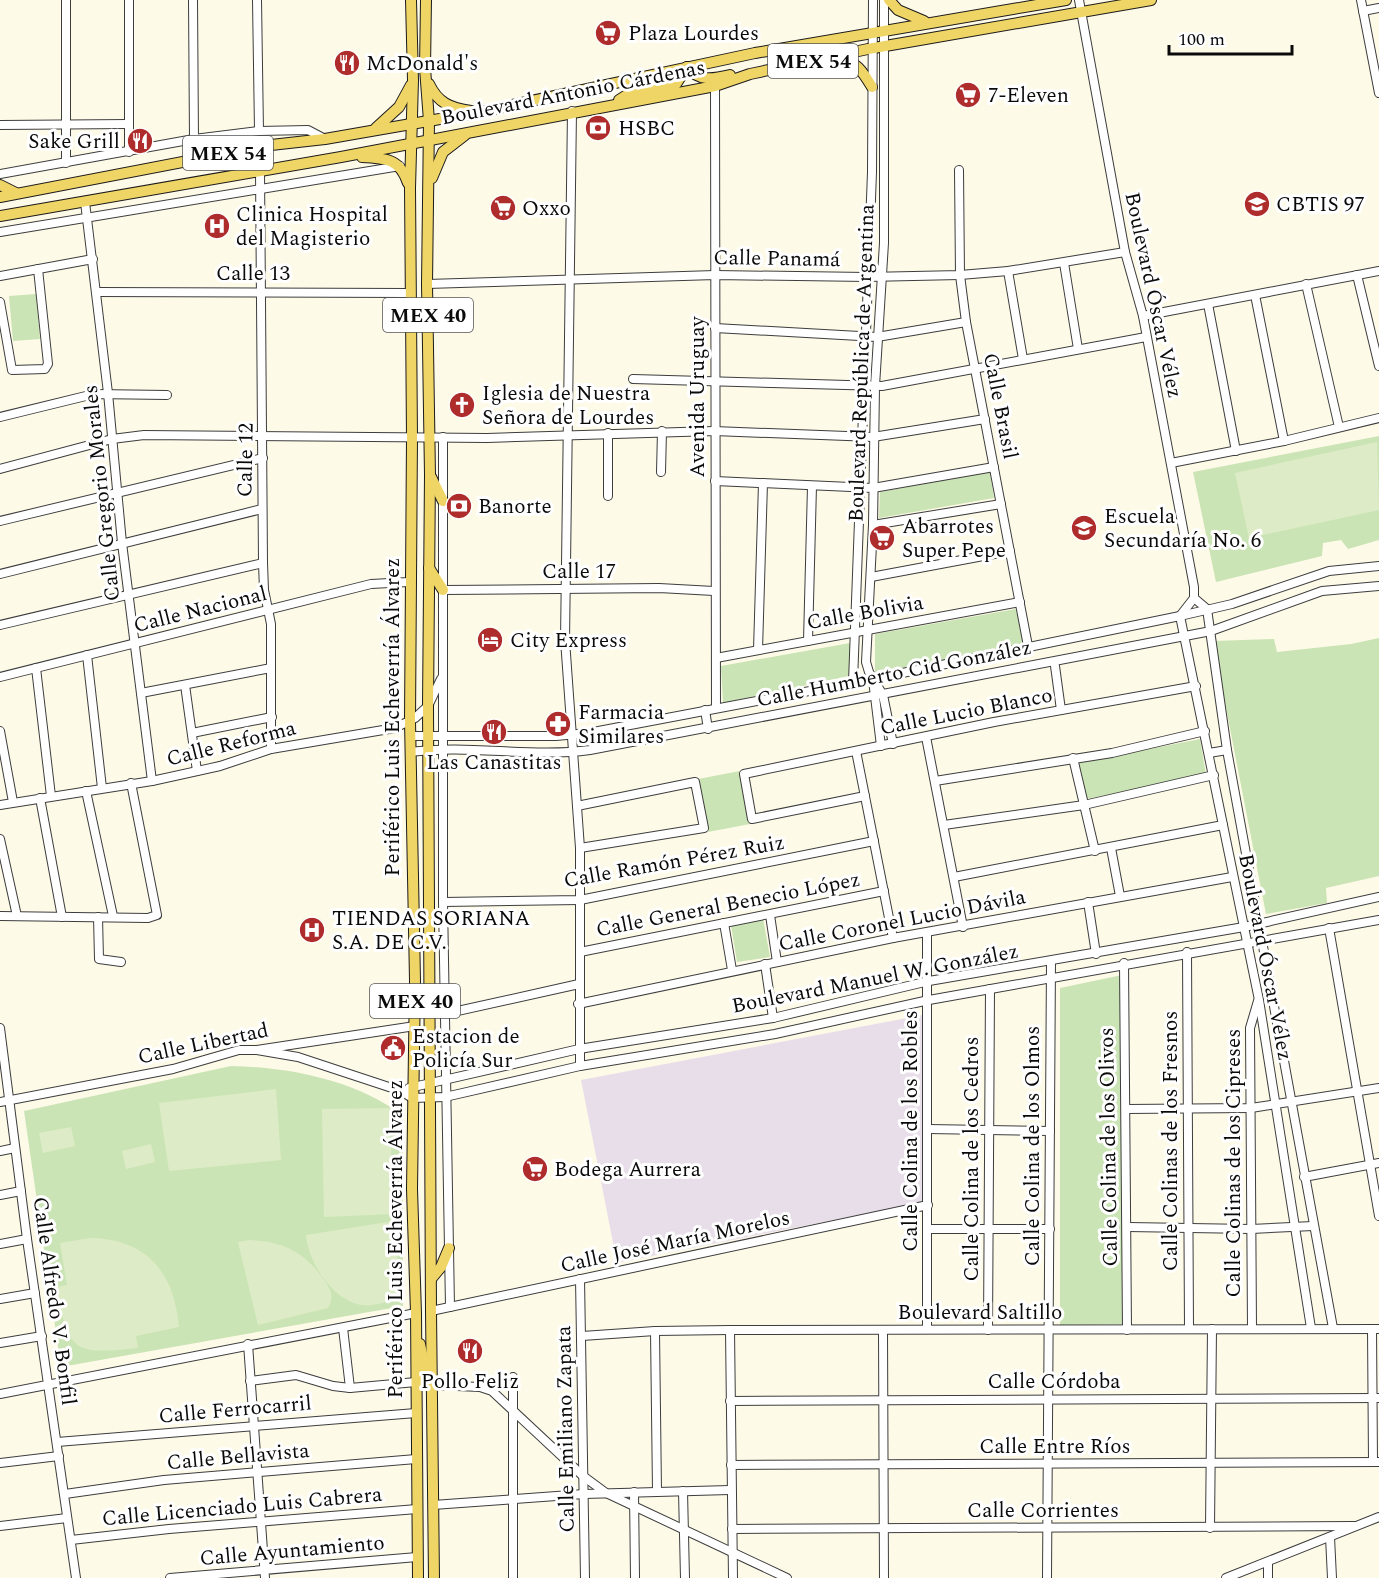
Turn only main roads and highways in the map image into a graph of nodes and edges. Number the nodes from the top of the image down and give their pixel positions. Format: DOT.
graph roads {
  1 [pos="411,0"];
  2 [pos="426,0"];
  3 [pos="889,0"];
  4 [pos="1066,0"];
  5 [pos="1151,0"];
  6 [pos="1028,3"];
  7 [pos="927,22"];
  8 [pos="828,58"];
  9 [pos="687,67"];
  10 [pos="425,68"];
  11 [pos="750,74"];
  12 [pos="413,80"];
  13 [pos="872,87"];
  14 [pos="519,103"];
  15 [pos="614,103"];
  16 [pos="480,112"];
  17 [pos="429,121"];
  18 [pos="521,121"];
  19 [pos="413,122"];
  20 [pos="376,128"];
  21 [pos="476,130"];
  22 [pos="429,139"];
  23 [pos="413,142"];
  24 [pos="341,157"];
  25 [pos="0,187"];
  26 [pos="410,188"];
  27 [pos="428,193"];
  28 [pos="22,213"];
  29 [pos="0,216"];
  30 [pos="430,475"];
  31 [pos="443,501"];
  32 [pos="429,568"];
  33 [pos="444,590"];
  34 [pos="449,1248"];
  35 [pos="431,1279"];
  36 [pos="416,1336"];
  37 [pos="434,1385"];
  38 [pos="418,1578"];
  39 [pos="434,1578"];
  1 -- 12 [label="main road, Periférico Luis Echeverría Álvarez"];
  2 -- 10 [label="main road, Periférico Luis Echeverría Álvarez"];
  3 -- 7 [label="main road"];
  4 -- 6 [label="main road, Boulevard Antonio Cárdenas / MEX 54"];
  5 -- 8 [label="main road, Boulevard Antonio Cárdenas / MEX 54"];
  6 -- 7 [label="main road, Boulevard Antonio Cárdenas / MEX 54"];
  7 -- 9 [label="main road, Boulevard Antonio Cárdenas / MEX 54"];
  8 -- 11 [label="main road, Boulevard Antonio Cárdenas / MEX 54"];
  8 -- 13 [label="main road"];
  9 -- 11 [label="main road"];
  9 -- 14 [label="main road, Boulevard Antonio Cárdenas / MEX 54"];
  9 -- 15 [label="main road"];
  10 -- 16 [label="main road"];
  10 -- 17 [label="main road, Periférico Luis Echeverría Álvarez"];
  11 -- 15 [label="main road, Boulevard Antonio Cárdenas / MEX 54"];
  12 -- 19 [label="main road, Periférico Luis Echeverría Álvarez"];
  12 -- 20 [label="main road"];
  14 -- 16 [label="main road, Boulevard Antonio Cárdenas / MEX 54"];
  14 -- 18 [label="main road"];
  15 -- 18 [label="main road, Boulevard Antonio Cárdenas / MEX 54"];
  16 -- 17 [label="main road, Boulevard Antonio Cárdenas / MEX 54"];
  17 -- 19 [label="main road, Boulevard Antonio Cárdenas / MEX 54"];
  17 -- 22 [label="main road, Periférico Luis Echeverría Álvarez"];
  18 -- 21 [label="main road, Boulevard Antonio Cárdenas / MEX 54"];
  19 -- 20 [label="main road, Boulevard Antonio Cárdenas / MEX 54"];
  19 -- 23 [label="main road, Periférico Luis Echeverría Álvarez"];
  20 -- 25 [label="main road, Boulevard Antonio Cárdenas / MEX 54"];
  21 -- 22 [label="main road, Boulevard Antonio Cárdenas / MEX 54"];
  21 -- 27 [label="main road"];
  22 -- 23 [label="main road, Boulevard Antonio Cárdenas / MEX 54"];
  22 -- 27 [label="main road, Periférico Luis Echeverría Álvarez / MEX 40"];
  23 -- 24 [label="main road, Boulevard Antonio Cárdenas / MEX 54"];
  23 -- 26 [label="main road, Periférico Luis Echeverría Álvarez / MEX 40"];
  24 -- 26 [label="main road"];
  24 -- 28 [label="main road, Boulevard Antonio Cárdenas / MEX 54"];
  25 -- 28 [label="main road"];
  26 -- 36 [label="main road, Periférico Luis Echeverría Álvarez / MEX 40"];
  27 -- 30 [label="main road, Periférico Luis Echeverría Álvarez / MEX 40"];
  28 -- 29 [label="main road, Boulevard Antonio Cárdenas / MEX 54"];
  30 -- 31 [label="main road"];
  30 -- 32 [label="main road, Periférico Luis Echeverría Álvarez / MEX 40"];
  32 -- 33 [label="main road"];
  32 -- 35 [label="main road, Periférico Luis Echeverría Álvarez / MEX 40"];
  34 -- 35 [label="main road"];
  35 -- 37 [label="main road, Periférico Luis Echeverría Álvarez"];
  36 -- 37 [label="main road"];
  36 -- 38 [label="main road, Periférico Luis Echeverría Álvarez"];
  37 -- 39 [label="main road, Periférico Luis Echeverría Álvarez"];
}
